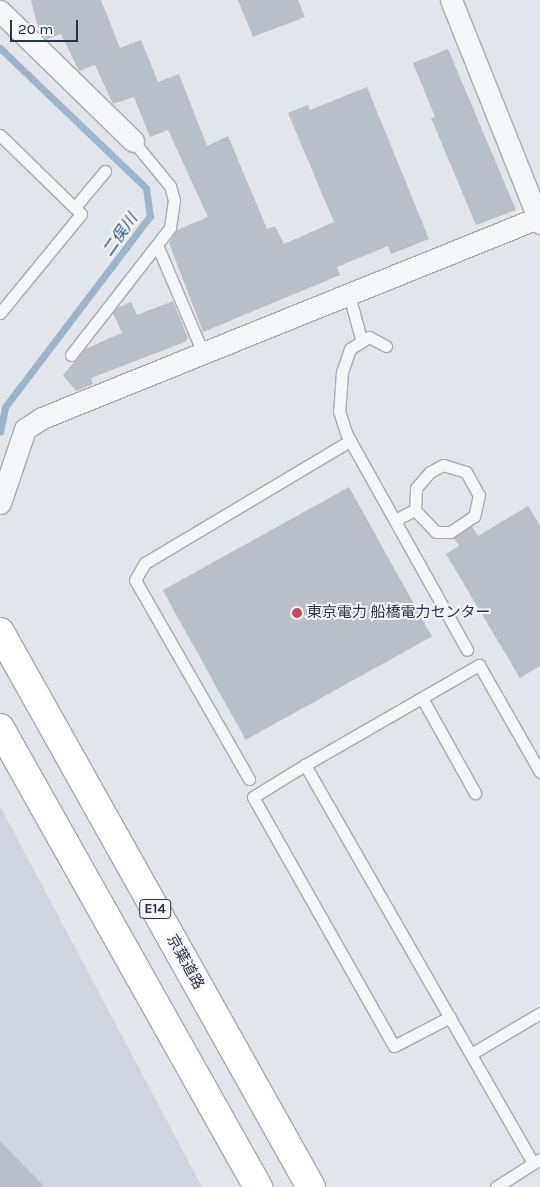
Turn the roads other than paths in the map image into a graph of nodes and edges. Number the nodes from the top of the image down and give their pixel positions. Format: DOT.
graph roads {
  1 [pos="451,0"];
  2 [pos="0,12"];
  3 [pos="0,135"];
  4 [pos="133,142"];
  5 [pos="105,171"];
  6 [pos="75,207"];
  7 [pos="539,219"];
  8 [pos="157,246"];
  9 [pos="349,295"];
  10 [pos="0,313"];
  11 [pos="361,339"];
  12 [pos="386,346"];
  13 [pos="71,355"];
  14 [pos="204,355"];
  15 [pos="350,440"];
  16 [pos="0,503"];
  17 [pos="415,510"];
  18 [pos="395,520"];
  19 [pos="0,632"];
  20 [pos="467,650"];
  21 [pos="422,698"];
  22 [pos="0,728"];
  23 [pos="306,766"];
  24 [pos="540,772"];
  25 [pos="249,779"];
  26 [pos="475,793"];
  27 [pos="540,1013"];
  28 [pos="450,1018"];
  29 [pos="471,1054"];
  30 [pos="537,1161"];
  31 [pos="258,1187"];
  32 [pos="311,1187"];
  33 [pos="496,1187"];
  1 -- 7 [label="street"];
  2 -- 4 [label="street"];
  3 -- 6 [label="lane"];
  4 -- 8 [label="lane"];
  5 -- 6 [label="lane"];
  6 -- 10 [label="lane"];
  7 -- 9 [label="street"];
  8 -- 13 [label="lane"];
  8 -- 14 [label="lane"];
  9 -- 11 [label="lane"];
  9 -- 14 [label="street"];
  11 -- 12 [label="lane"];
  11 -- 15 [label="lane"];
  14 -- 16 [label="street"];
  15 -- 18 [label="lane"];
  15 -- 25 [label="lane"];
  17 -- 17 [label="lane"];
  17 -- 18 [label="lane"];
  18 -- 20 [label="lane"];
  19 -- 32 [label="highway, 京葉道路 / E14"];
  21 -- 23 [label="lane"];
  21 -- 24 [label="lane"];
  21 -- 26 [label="lane"];
  22 -- 31 [label="highway"];
  23 -- 28 [label="lane"];
  23 -- 28 [label="lane"];
  27 -- 29 [label="lane"];
  28 -- 29 [label="lane"];
  29 -- 30 [label="lane"];
  30 -- 33 [label="lane"];
}
